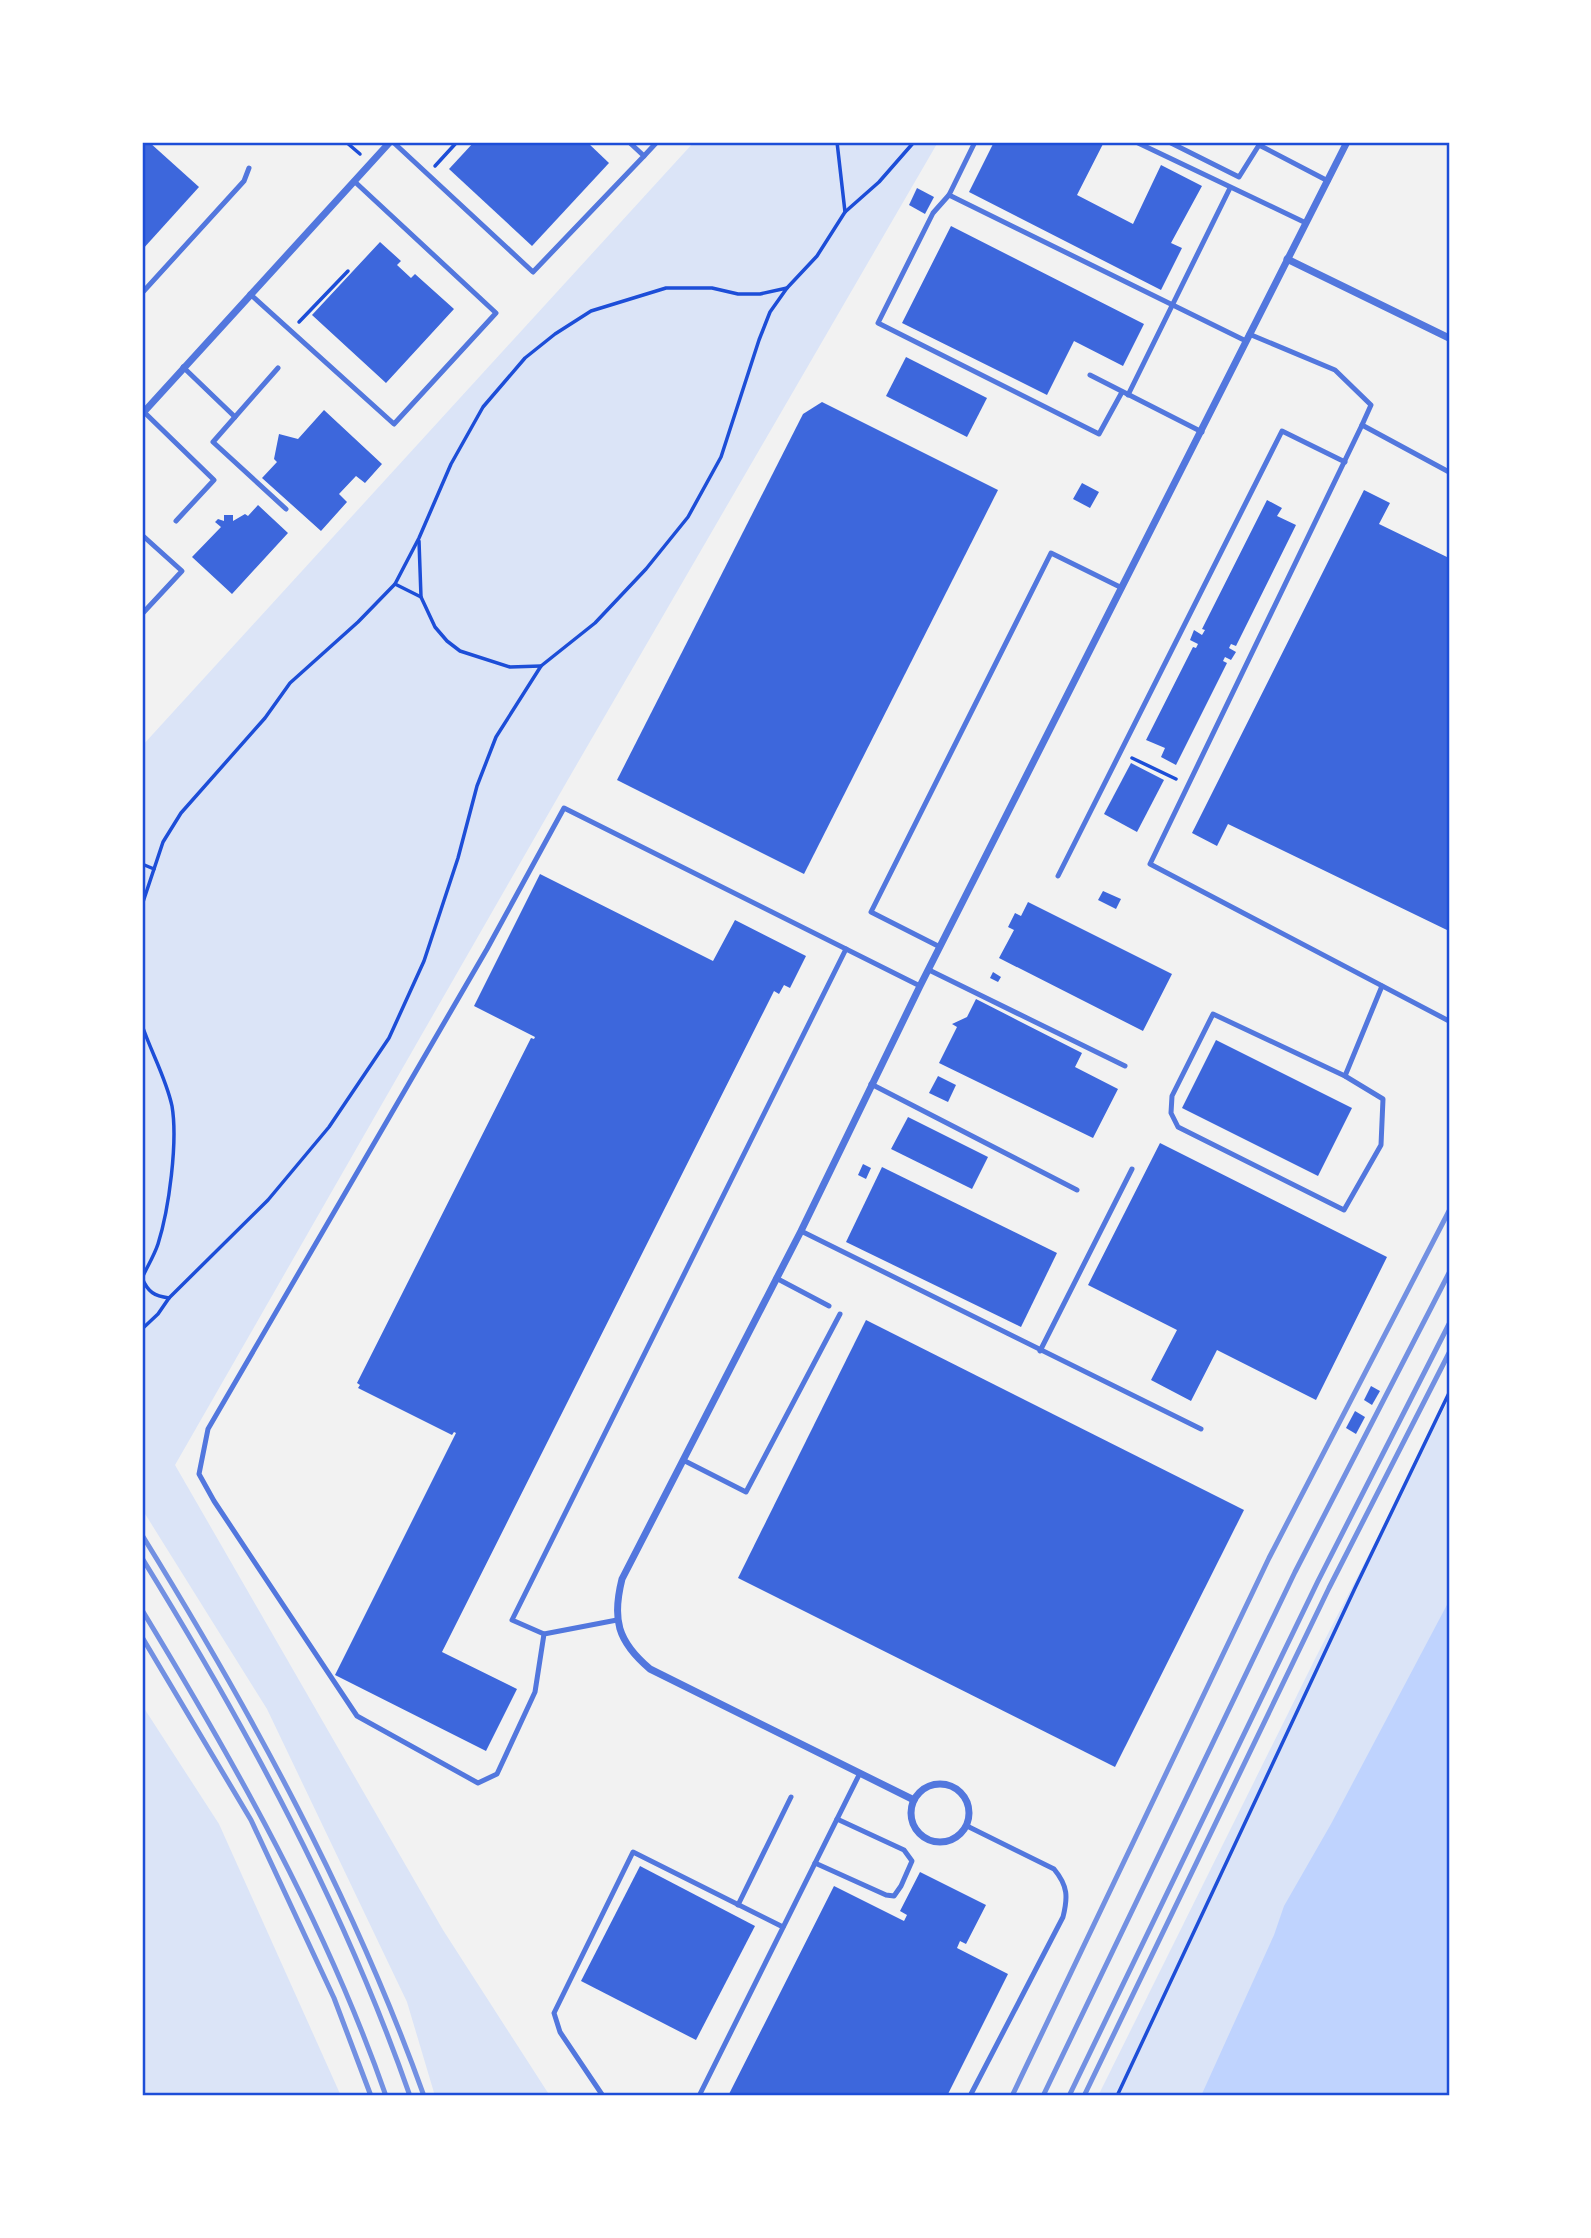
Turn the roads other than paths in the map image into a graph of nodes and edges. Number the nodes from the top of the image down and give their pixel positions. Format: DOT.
graph roads {
  1 [pos="391,142"];
  2 [pos="629,142"];
  3 [pos="657,142"];
  4 [pos="975,142"];
  5 [pos="1136,142"];
  6 [pos="1169,142"];
  7 [pos="1347,142"];
  8 [pos="644,156"];
  9 [pos="249,168"];
  10 [pos="354,181"];
  11 [pos="1328,181"];
  12 [pos="1230,188"];
  13 [pos="949,195"];
  14 [pos="1306,223"];
  15 [pos="1287,259"];
  16 [pos="142,293"];
  17 [pos="250,294"];
  18 [pos="1173,304"];
  19 [pos="1247,338"];
  20 [pos="1449,338"];
  21 [pos="183,367"];
  22 [pos="278,368"];
  23 [pos="1090,375"];
  24 [pos="1125,393"];
  25 [pos="143,413"];
  26 [pos="234,417"];
  27 [pos="1362,425"];
  28 [pos="1202,432"];
  29 [pos="1345,462"];
  30 [pos="1449,472"];
  31 [pos="286,509"];
  32 [pos="176,521"];
  33 [pos="142,535"];
  34 [pos="1122,588"];
  35 [pos="142,614"];
  36 [pos="1058,876"];
  37 [pos="940,947"];
  38 [pos="846,949"];
  39 [pos="929,970"];
  40 [pos="920,986"];
  41 [pos="1382,986"];
  42 [pos="1449,1021"];
  43 [pos="1125,1066"];
  44 [pos="1346,1076"];
  45 [pos="871,1084"];
  46 [pos="1132,1169"];
  47 [pos="1077,1190"];
  48 [pos="801,1231"];
  49 [pos="776,1278"];
  50 [pos="829,1306"];
  51 [pos="840,1314"];
  52 [pos="1040,1351"];
  53 [pos="1201,1429"];
  54 [pos="682,1460"];
  55 [pos="617,1620"];
  56 [pos="544,1634"];
  57 [pos="860,1773"];
  58 [pos="791,1797"];
  59 [pos="914,1800"];
  60 [pos="836,1819"];
  61 [pos="967,1826"];
  62 [pos="815,1863"];
  63 [pos="738,1905"];
  64 [pos="783,1927"];
  65 [pos="603,2096"];
  66 [pos="699,2096"];
  67 [pos="970,2096"];
  1 -- 8 [label="lane"];
  1 -- 10 [label="street"];
  2 -- 8 [label="lane"];
  3 -- 8 [label="lane"];
  4 -- 13 [label="lane"];
  5 -- 12 [label="lane"];
  6 -- 11 [label="lane"];
  7 -- 11 [label="street"];
  9 -- 16 [label="lane"];
  10 -- 17 [label="street"];
  10 -- 17 [label="lane"];
  11 -- 14 [label="street"];
  12 -- 14 [label="lane"];
  12 -- 18 [label="lane"];
  13 -- 18 [label="lane"];
  13 -- 24 [label="lane"];
  14 -- 15 [label="street"];
  15 -- 19 [label="street"];
  15 -- 20 [label="street"];
  17 -- 21 [label="street"];
  18 -- 19 [label="lane"];
  18 -- 24 [label="lane"];
  19 -- 27 [label="lane"];
  19 -- 28 [label="street"];
  21 -- 25 [label="street"];
  21 -- 26 [label="lane"];
  22 -- 26 [label="lane"];
  23 -- 24 [label="lane"];
  24 -- 28 [label="lane"];
  25 -- 32 [label="lane"];
  26 -- 31 [label="lane"];
  27 -- 29 [label="lane"];
  27 -- 30 [label="lane"];
  28 -- 34 [label="street"];
  29 -- 36 [label="lane"];
  29 -- 41 [label="lane"];
  33 -- 35 [label="lane"];
  34 -- 37 [label="street"];
  34 -- 37 [label="lane"];
  37 -- 39 [label="street"];
  38 -- 40 [label="lane"];
  38 -- 56 [label="lane"];
  38 -- 56 [label="lane"];
  39 -- 40 [label="street"];
  39 -- 43 [label="lane"];
  40 -- 45 [label="street"];
  41 -- 42 [label="lane"];
  41 -- 44 [label="lane"];
  44 -- 44 [label="lane"];
  45 -- 47 [label="lane"];
  45 -- 48 [label="street"];
  46 -- 52 [label="lane"];
  48 -- 49 [label="street"];
  48 -- 52 [label="lane"];
  49 -- 50 [label="lane"];
  49 -- 54 [label="street"];
  51 -- 54 [label="lane"];
  52 -- 53 [label="lane"];
  54 -- 55 [label="street"];
  55 -- 56 [label="lane"];
  55 -- 57 [label="street"];
  57 -- 59 [label="street"];
  57 -- 60 [label="lane"];
  58 -- 63 [label="lane"];
  59 -- 61 [label="street"];
  59 -- 61 [label="street"];
  60 -- 62 [label="lane"];
  60 -- 62 [label="lane"];
  61 -- 67 [label="lane"];
  62 -- 64 [label="lane"];
  63 -- 64 [label="lane"];
  63 -- 65 [label="lane"];
  64 -- 66 [label="lane"];
}
